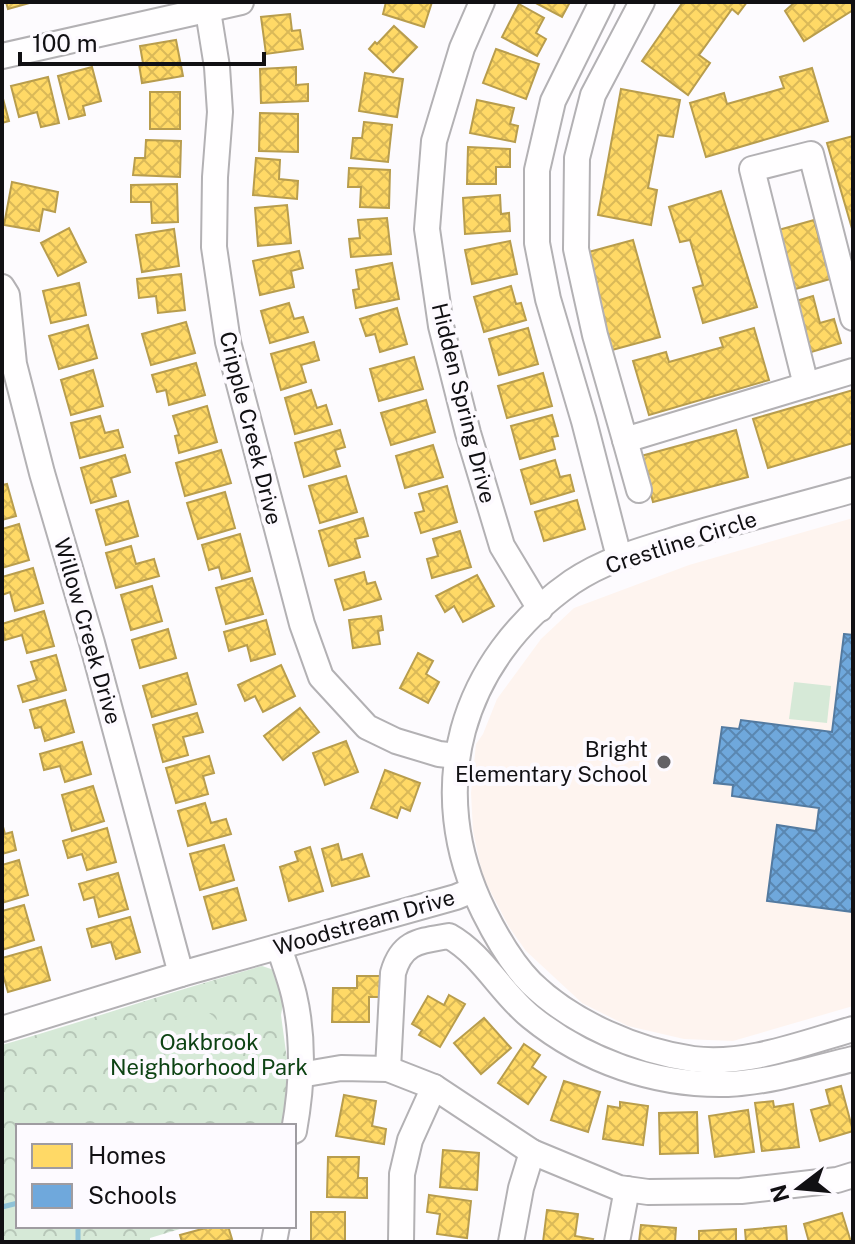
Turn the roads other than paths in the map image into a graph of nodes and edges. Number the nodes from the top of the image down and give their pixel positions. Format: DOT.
graph roads {
  1 [pos="241,2"];
  2 [pos="482,2"];
  3 [pos="602,2"];
  4 [pos="642,2"];
  5 [pos="208,11"];
  6 [pos="2,56"];
  7 [pos="2,287"];
  8 [pos="852,308"];
  9 [pos="853,371"];
  10 [pos="806,385"];
  11 [pos="625,440"];
  12 [pos="639,490"];
  13 [pos="853,490"];
  14 [pos="619,557"];
  15 [pos="540,609"];
  16 [pos="457,756"];
  17 [pos="473,890"];
  18 [pos="279,947"];
  19 [pos="181,974"];
  20 [pos="2,1029"];
  21 [pos="853,1029"];
  22 [pos="853,1059"];
  23 [pos="388,1069"];
  24 [pos="300,1075"];
  25 [pos="434,1087"];
  26 [pos="295,1124"];
  27 [pos="532,1152"];
  28 [pos="853,1175"];
  29 [pos="627,1189"];
  30 [pos="401,1242"];
  31 [pos="511,1242"];
  32 [pos="617,1242"];
  1 -- 5 [label="street"];
  2 -- 15 [label="street, Hidden Spring Drive"];
  3 -- 14 [label="street"];
  4 -- 11 [label="street"];
  5 -- 6 [label="street"];
  5 -- 16 [label="street, Cripple Creek Drive"];
  7 -- 19 [label="street, Willow Creek Drive"];
  8 -- 10 [label="street"];
  9 -- 10 [label="street"];
  10 -- 11 [label="street"];
  11 -- 12 [label="street"];
  13 -- 14 [label="street, Crestline Circle"];
  14 -- 15 [label="street, Crestline Circle"];
  15 -- 16 [label="street, Crestline Circle"];
  16 -- 17 [label="street, Crestline Circle"];
  17 -- 18 [label="street, Woodstream Drive"];
  17 -- 21 [label="street, Woodstream Drive"];
  18 -- 19 [label="street, Woodstream Drive"];
  18 -- 24 [label="street"];
  19 -- 20 [label="street, Woodstream Drive"];
  22 -- 23 [label="street"];
  23 -- 24 [label="street"];
  23 -- 25 [label="street"];
  24 -- 26 [label="street"];
  25 -- 27 [label="street"];
  25 -- 30 [label="street"];
  27 -- 29 [label="street"];
  27 -- 31 [label="street"];
  28 -- 29 [label="street"];
  29 -- 32 [label="street"];
}
